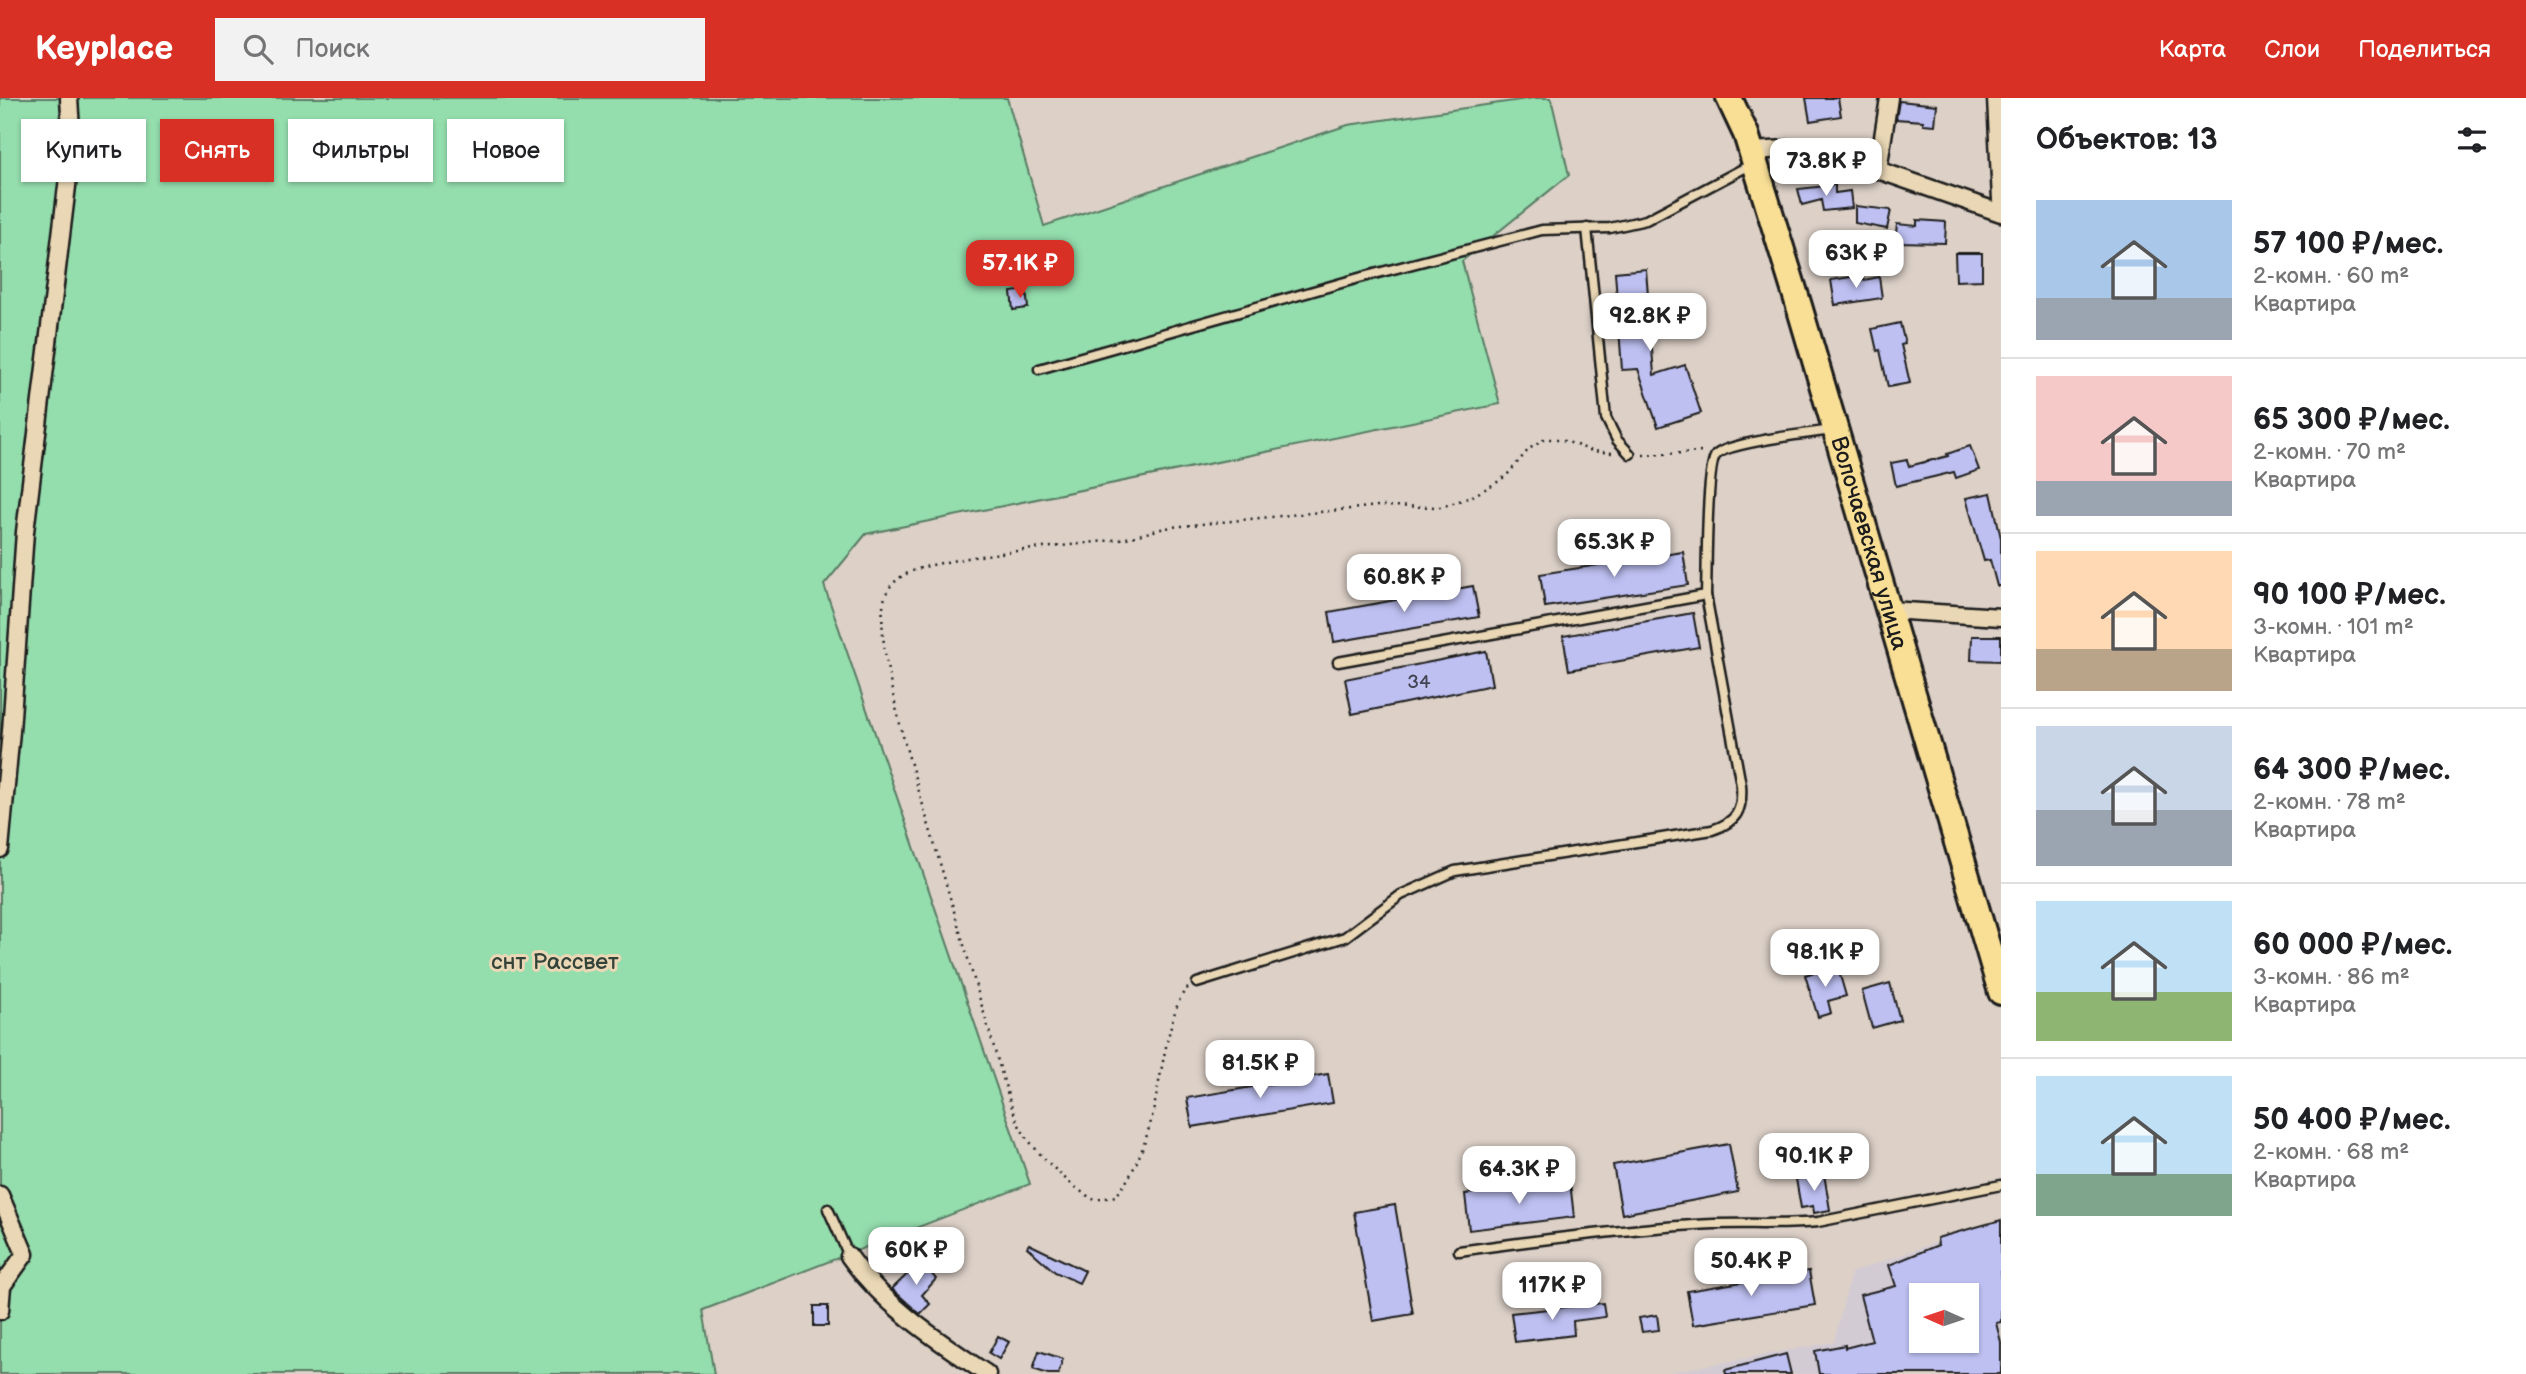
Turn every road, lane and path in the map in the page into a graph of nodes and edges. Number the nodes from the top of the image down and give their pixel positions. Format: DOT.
graph roads {
  1 [pos="69,98"];
  2 [pos="1730,98"];
  3 [pos="1889,98"];
  4 [pos="1996,98"];
  5 [pos="1753,157"];
  6 [pos="1878,170"];
  7 [pos="2001,200"];
  8 [pos="2001,213"];
  9 [pos="1587,229"];
  10 [pos="1039,369"];
  11 [pos="1836,429"];
  12 [pos="1723,450"];
  13 [pos="1630,454"];
  14 [pos="1706,595"];
  15 [pos="1889,610"];
  16 [pos="2001,617"];
  17 [pos="1338,662"];
  18 [pos="0,849"];
  19 [pos="1197,983"];
  20 [pos="2001,992"];
  21 [pos="2001,1185"];
  22 [pos="0,1195"];
  23 [pos="828,1209"];
  24 [pos="1459,1251"];
  25 [pos="849,1256"];
  26 [pos="0,1311"];
  27 [pos="987,1374"];
  1 -- 18 [label="street"];
  2 -- 5 [label="main road, Волочаевская улица"];
  3 -- 6 [label="street"];
  4 -- 7 [label="street"];
  5 -- 6 [label="street"];
  5 -- 9 [label="lane"];
  5 -- 11 [label="main road, Волочаевская улица"];
  6 -- 8 [label="street"];
  9 -- 10 [label="lane"];
  9 -- 13 [label="lane"];
  11 -- 12 [label="lane"];
  11 -- 15 [label="main road, Волочаевская улица"];
  12 -- 13 [label="path"];
  12 -- 14 [label="lane"];
  13 -- 19 [label="path"];
  14 -- 17 [label="lane"];
  14 -- 19 [label="lane"];
  15 -- 16 [label="street"];
  15 -- 20 [label="main road, Волочаевская улица"];
  21 -- 24 [label="lane"];
  22 -- 26 [label="street"];
  23 -- 25 [label="lane"];
  25 -- 27 [label="street"];
}
